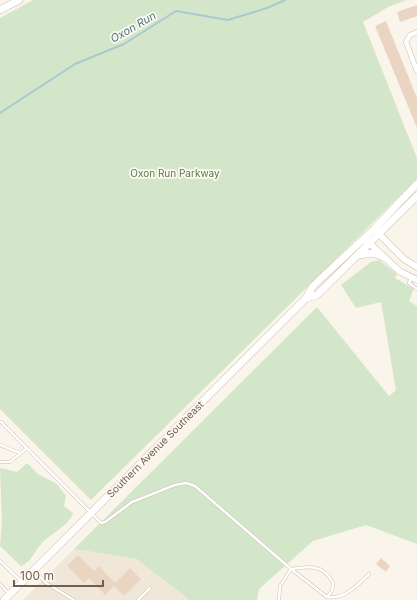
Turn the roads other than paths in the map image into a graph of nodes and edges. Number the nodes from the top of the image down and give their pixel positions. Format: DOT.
graph roads {
  1 [pos="19,0"];
  2 [pos="0,10"];
  3 [pos="417,32"];
  4 [pos="417,71"];
  5 [pos="417,184"];
  6 [pos="417,196"];
  7 [pos="374,229"];
  8 [pos="379,235"];
  9 [pos="364,238"];
  10 [pos="370,244"];
  11 [pos="359,255"];
  12 [pos="384,257"];
  13 [pos="417,267"];
  14 [pos="414,279"];
  15 [pos="417,288"];
  16 [pos="306,298"];
  17 [pos="1,422"];
  18 [pos="0,445"];
  19 [pos="27,448"];
  20 [pos="20,453"];
  21 [pos="0,462"];
  22 [pos="91,513"];
  23 [pos="0,561"];
  24 [pos="292,568"];
  25 [pos="34,570"];
  26 [pos="369,574"];
  27 [pos="22,582"];
  28 [pos="0,584"];
  29 [pos="150,588"];
  30 [pos="10,594"];
  31 [pos="327,597"];
  32 [pos="4,600"];
  33 [pos="74,600"];
  34 [pos="138,600"];
  35 [pos="279,600"];
  1 -- 2 [label="main road"];
  3 -- 4 [label="street"];
  5 -- 7 [label="main road, Southern Avenue Southeast"];
  6 -- 8 [label="main road, Southern Avenue Southeast"];
  7 -- 8 [label="street"];
  7 -- 9 [label="main road, Southern Avenue Southeast"];
  8 -- 10 [label="main road, Southern Avenue Southeast"];
  8 -- 13 [label="street"];
  9 -- 10 [label="street"];
  9 -- 16 [label="main road, Southern Avenue Southeast"];
  10 -- 11 [label="main road, Southern Avenue Southeast"];
  10 -- 12 [label="street"];
  11 -- 12 [label="main road"];
  11 -- 16 [label="main road, Southern Avenue Southeast"];
  12 -- 14 [label="street"];
  14 -- 15 [label="lane"];
  16 -- 22 [label="main road, Southern Avenue Southeast"];
  17 -- 19 [label="lane"];
  18 -- 20 [label="lane"];
  19 -- 20 [label="lane"];
  19 -- 22 [label="lane"];
  20 -- 21 [label="lane"];
  22 -- 24 [label="lane"];
  22 -- 25 [label="main road, Southern Avenue Southeast"];
  23 -- 27 [label="lane"];
  24 -- 31 [label="lane"];
  24 -- 31 [label="lane"];
  24 -- 35 [label="lane"];
  25 -- 27 [label="main road, Southern Avenue Southeast"];
  25 -- 33 [label="lane"];
  26 -- 31 [label="lane"];
  27 -- 30 [label="main road, Southern Avenue Southeast"];
  28 -- 30 [label="lane"];
  29 -- 34 [label="lane"];
  30 -- 32 [label="main road, Southern Avenue Southeast"];
}
